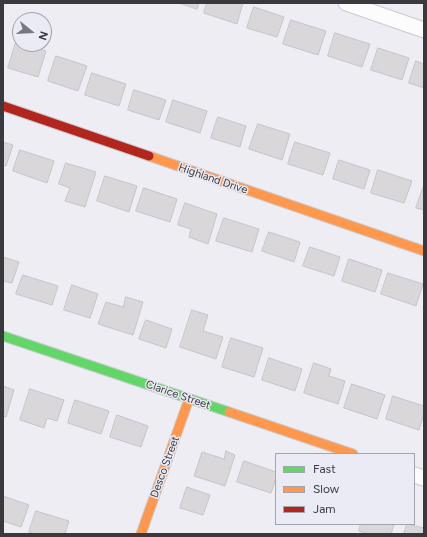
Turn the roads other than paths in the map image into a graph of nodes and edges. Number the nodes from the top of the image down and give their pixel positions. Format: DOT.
graph roads {
  1 [pos="346,3"];
  2 [pos="424,30"];
  3 [pos="3,106"];
  4 [pos="424,251"];
  5 [pos="3,336"];
  6 [pos="189,400"];
  7 [pos="350,453"];
  8 [pos="141,534"];
  1 -- 2 [label="street"];
  3 -- 4 [label="street, Highland Drive"];
  5 -- 6 [label="street, Clarice Street"];
  6 -- 7 [label="street, Clarice Street"];
  6 -- 8 [label="street, Desco Street"];
}
